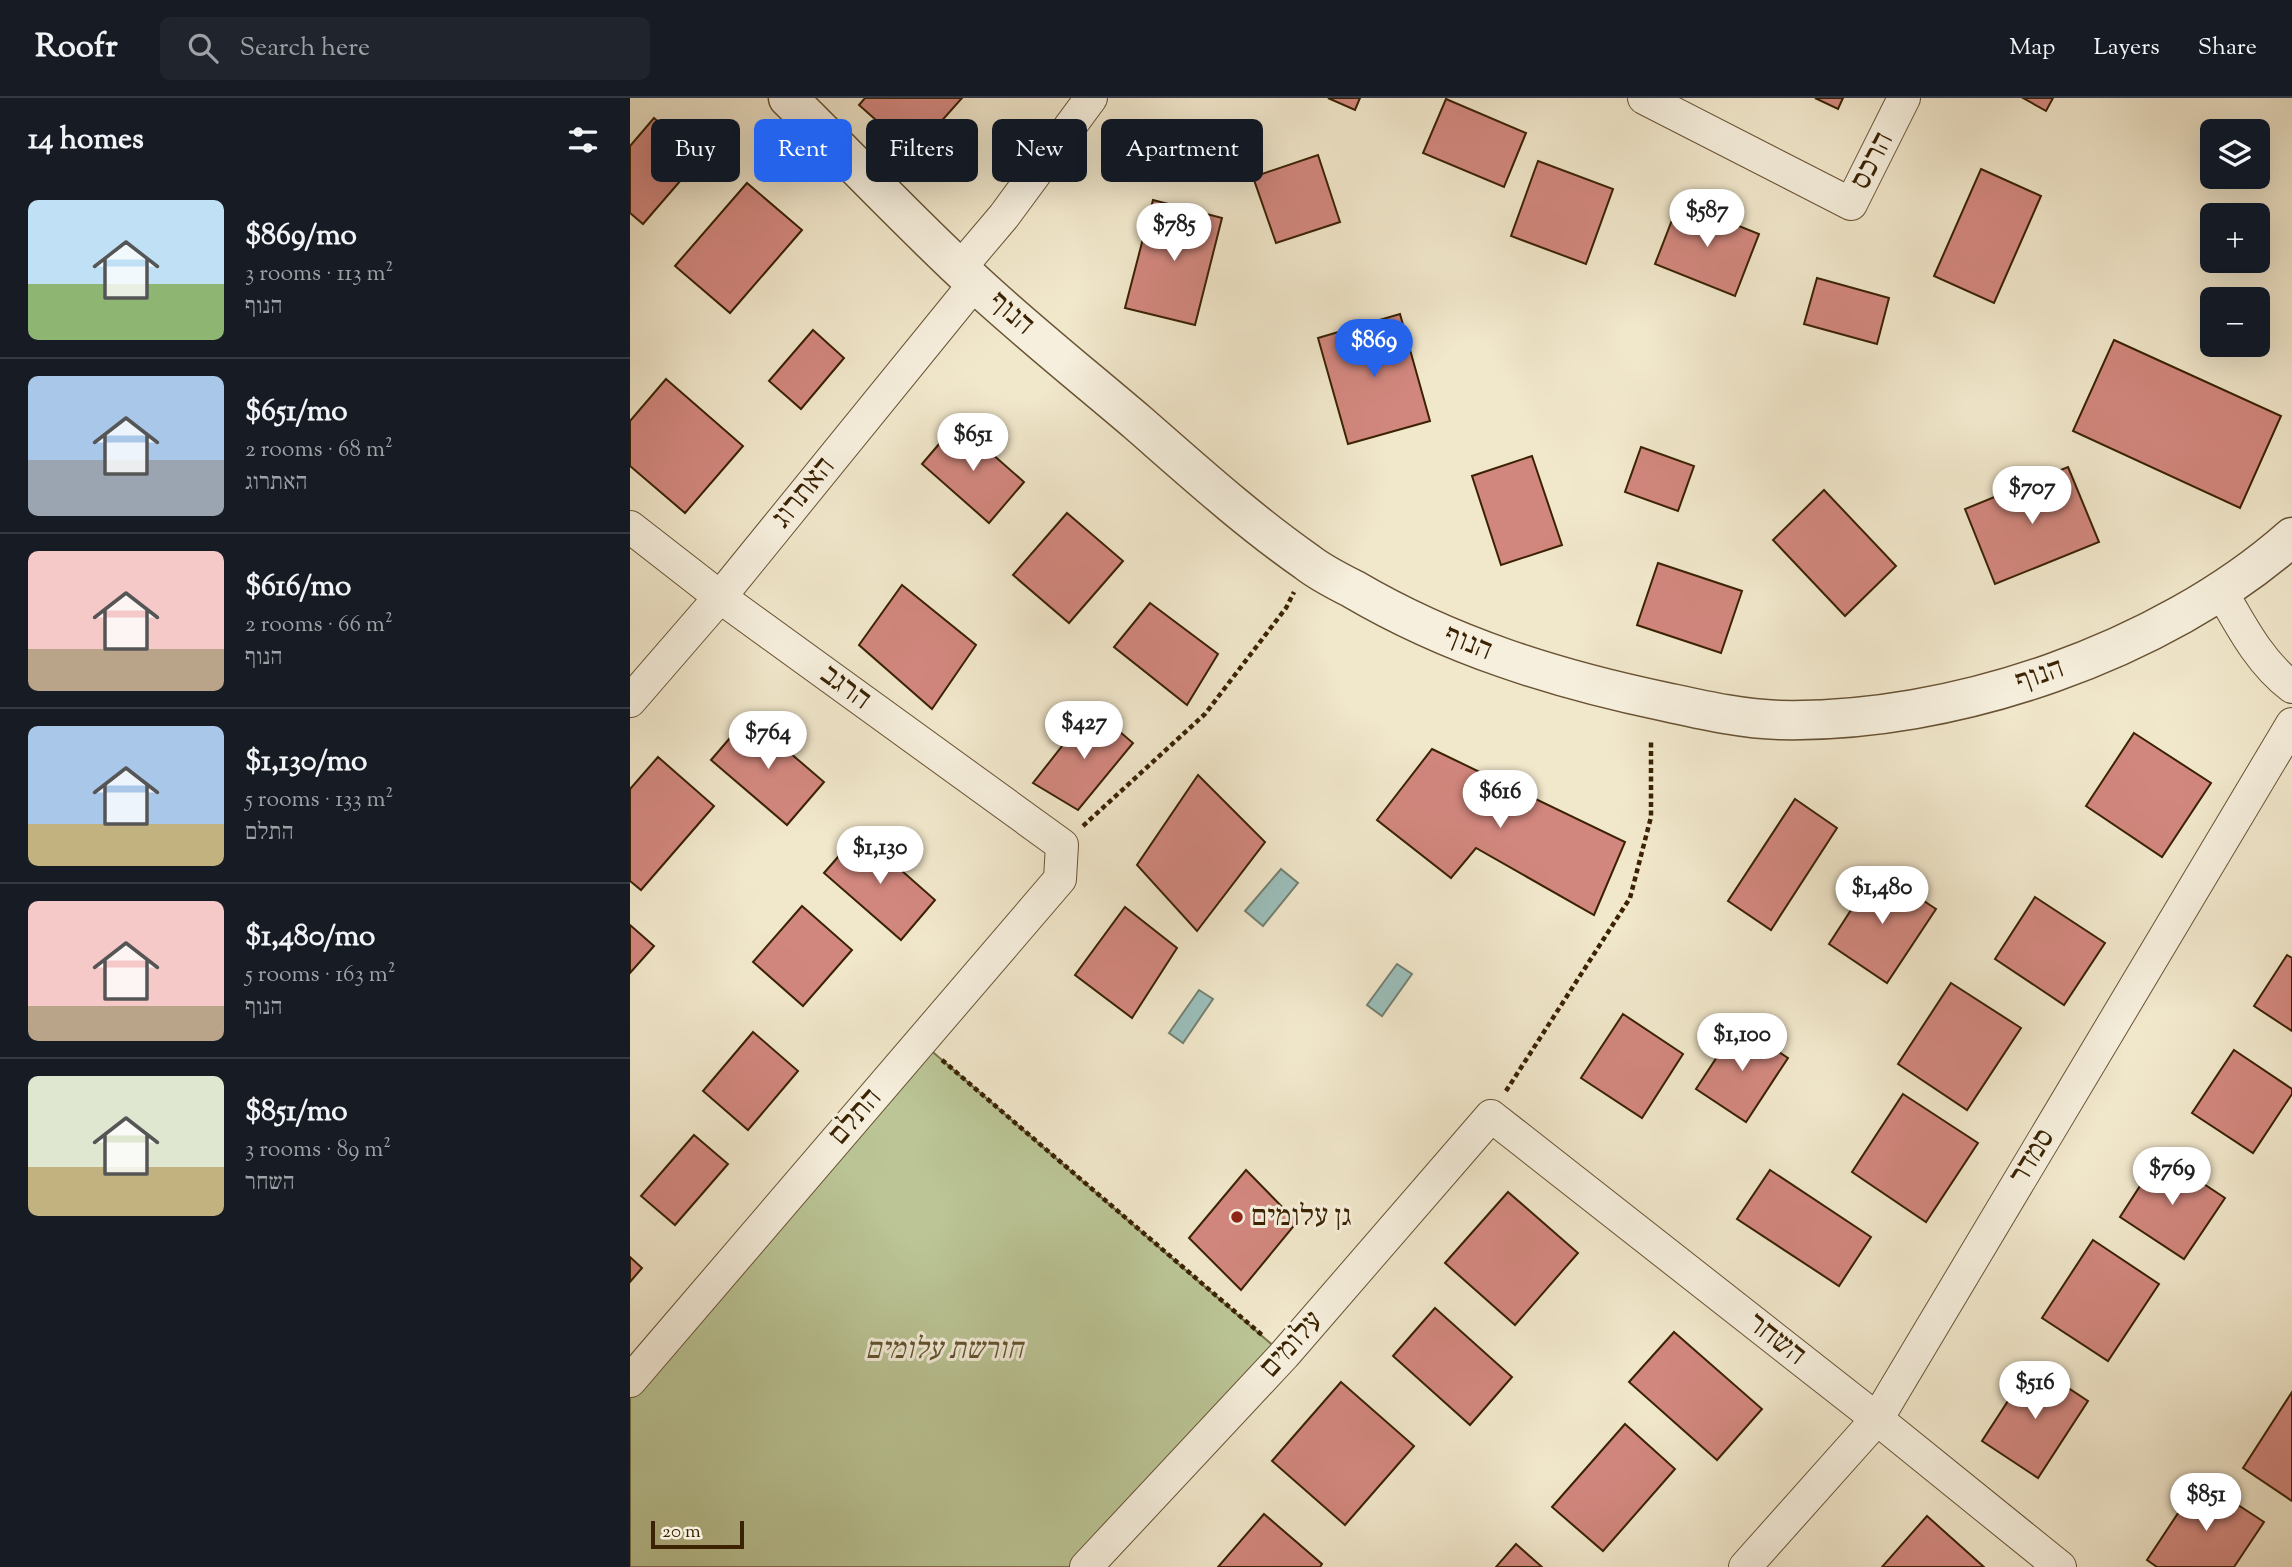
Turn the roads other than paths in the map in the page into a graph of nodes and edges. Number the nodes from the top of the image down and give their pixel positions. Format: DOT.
graph roads {
  1 [pos="789,98"];
  2 [pos="1091,98"];
  3 [pos="1644,98"];
  4 [pos="1905,98"];
  5 [pos="967,275"];
  6 [pos="630,527"];
  7 [pos="2292,537"];
  8 [pos="2221,592"];
  9 [pos="720,597"];
  10 [pos="2292,687"];
  11 [pos="630,701"];
  12 [pos="2292,724"];
  13 [pos="1062,845"];
  14 [pos="1491,1116"];
  15 [pos="630,1381"];
  16 [pos="1877,1419"];
  17 [pos="1086,1567"];
  18 [pos="1745,1567"];
  19 [pos="2060,1567"];
  1 -- 5 [label="street, הנוף"];
  2 -- 5 [label="street, האתרוג"];
  3 -- 4 [label="street, הרכס"];
  5 -- 8 [label="street, הנוף"];
  5 -- 9 [label="street, האתרוג"];
  6 -- 9 [label="street, הרגב"];
  7 -- 8 [label="street, הנוף"];
  8 -- 10 [label="street"];
  9 -- 11 [label="street, האתרוג"];
  9 -- 13 [label="street, הרגב"];
  12 -- 16 [label="street, סמדר"];
  13 -- 15 [label="street, התלם"];
  14 -- 16 [label="street, השחר"];
  14 -- 17 [label="street, עלומים"];
  16 -- 18 [label="street, סמדר"];
  16 -- 19 [label="street, השחר"];
}
